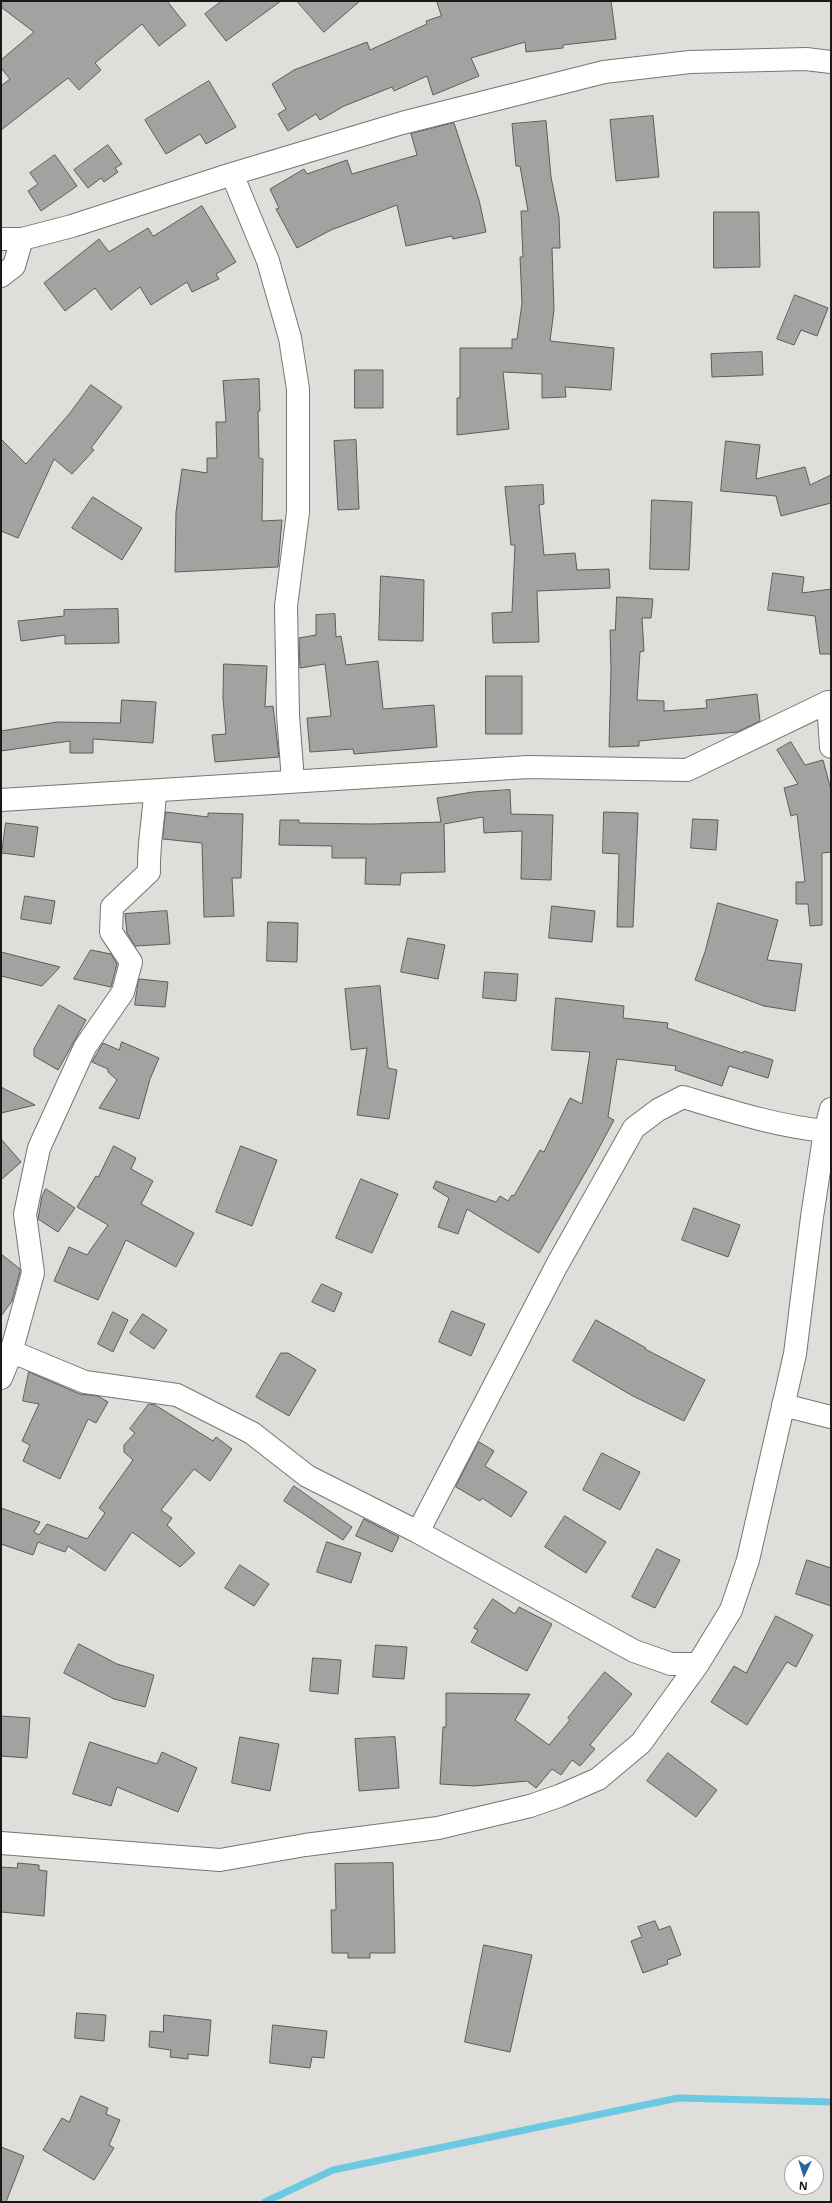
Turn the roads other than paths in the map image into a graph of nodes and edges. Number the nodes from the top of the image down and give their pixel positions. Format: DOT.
graph roads {
  1 [pos="831,62"];
  2 [pos="232,174"];
  3 [pos="1,239"];
  4 [pos="22,239"];
  5 [pos="1,276"];
  6 [pos="830,700"];
  7 [pos="831,746"];
  8 [pos="293,781"];
  9 [pos="154,791"];
  10 [pos="1,800"];
  11 [pos="831,1109"];
  12 [pos="824,1132"];
  13 [pos="10,1356"];
  14 [pos="1,1378"];
  15 [pos="783,1405"];
  16 [pos="831,1417"];
  17 [pos="418,1532"];
  18 [pos="698,1664"];
  19 [pos="1,1843"];
  1 -- 2 [label="street"];
  2 -- 4 [label="street"];
  2 -- 8 [label="street"];
  3 -- 4 [label="street"];
  4 -- 5 [label="street"];
  6 -- 7 [label="street"];
  6 -- 8 [label="street"];
  8 -- 9 [label="street"];
  9 -- 10 [label="street"];
  9 -- 13 [label="street"];
  11 -- 12 [label="street"];
  12 -- 15 [label="street"];
  12 -- 17 [label="street"];
  13 -- 14 [label="street"];
  13 -- 17 [label="street"];
  15 -- 16 [label="street"];
  15 -- 18 [label="street"];
  17 -- 18 [label="street"];
  18 -- 19 [label="street"];
}
